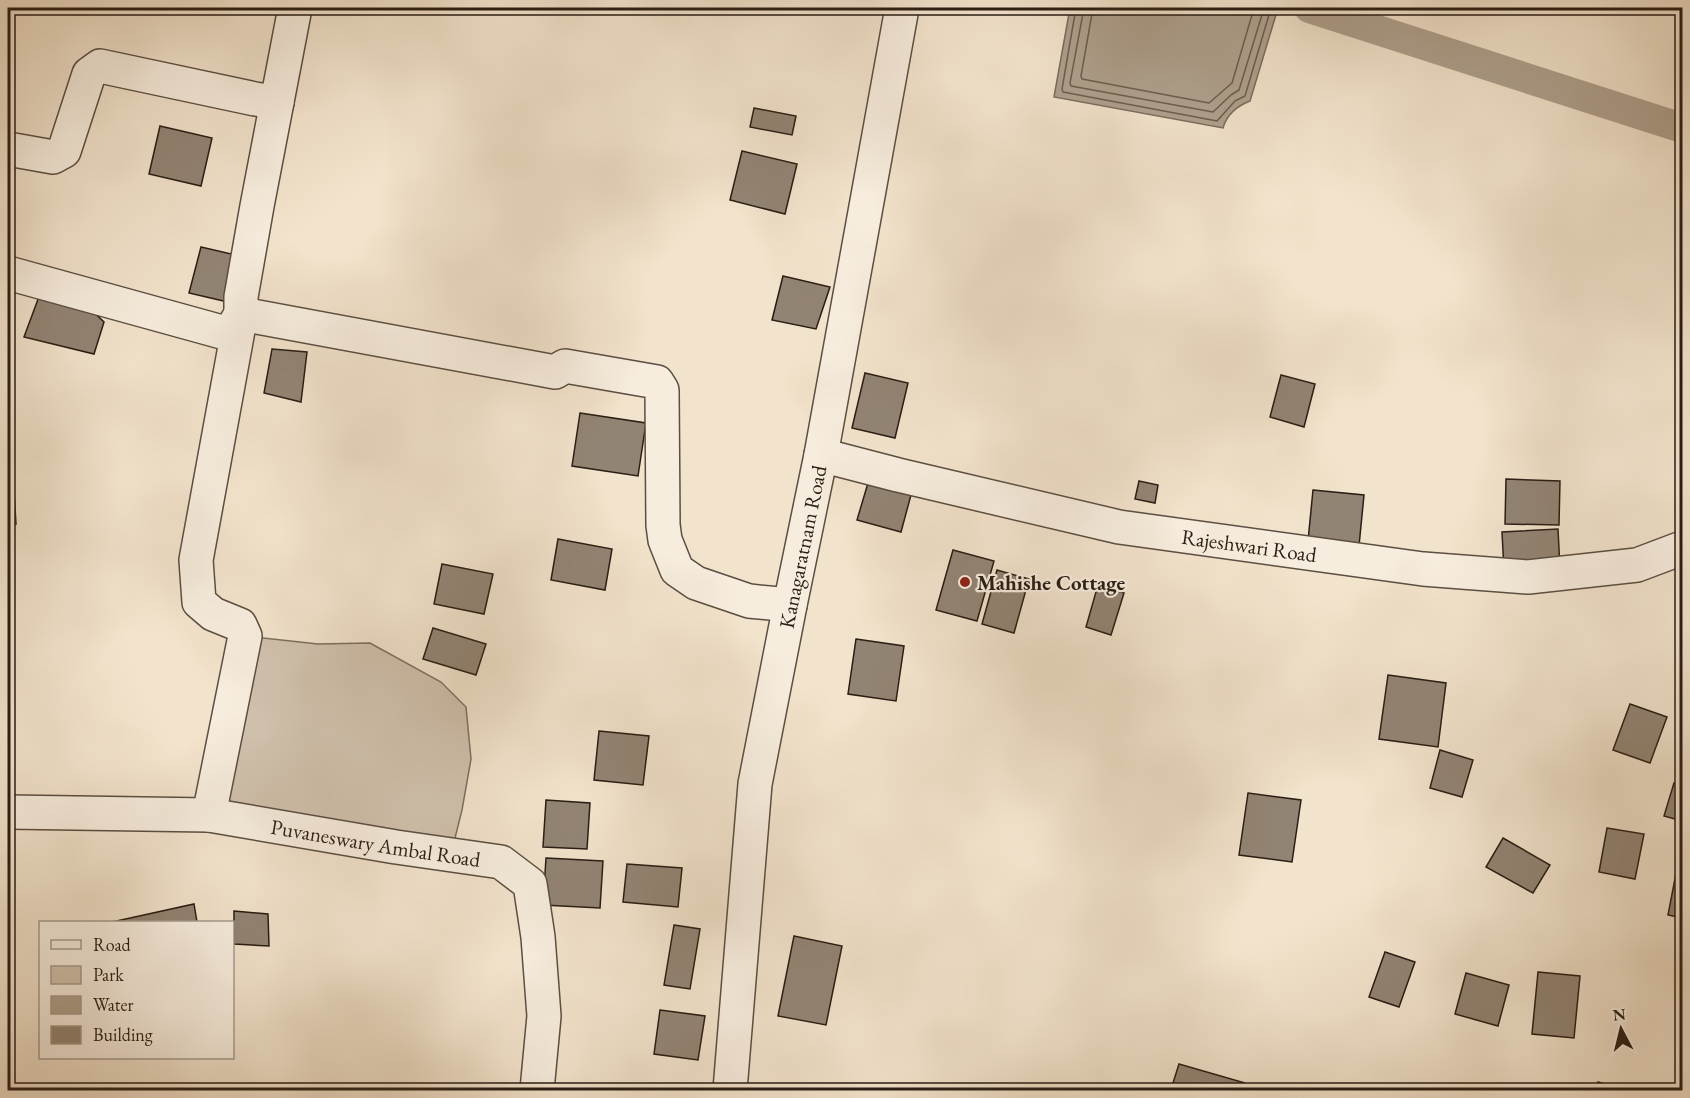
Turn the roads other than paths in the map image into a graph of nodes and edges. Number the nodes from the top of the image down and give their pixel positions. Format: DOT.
graph roads {
  1 [pos="295,8"];
  2 [pos="902,8"];
  3 [pos="277,102"];
  4 [pos="8,148"];
  5 [pos="8,273"];
  6 [pos="241,314"];
  7 [pos="821,455"];
  8 [pos="1683,548"];
  9 [pos="790,605"];
  10 [pos="8,812"];
  11 [pos="209,815"];
  12 [pos="537,1090"];
  13 [pos="730,1090"];
  1 -- 3 [label="street"];
  2 -- 7 [label="street, Kanagaratnam Road"];
  3 -- 4 [label="street"];
  3 -- 6 [label="street"];
  5 -- 6 [label="street"];
  6 -- 9 [label="street"];
  6 -- 11 [label="street"];
  7 -- 8 [label="street, Rajeshwari Road"];
  7 -- 9 [label="street, Kanagaratnam Road"];
  9 -- 13 [label="street, Kanagaratnam Road"];
  10 -- 11 [label="street, Puvaneswary Ambal Road"];
  11 -- 12 [label="street, Puvaneswary Ambal Road"];
}
